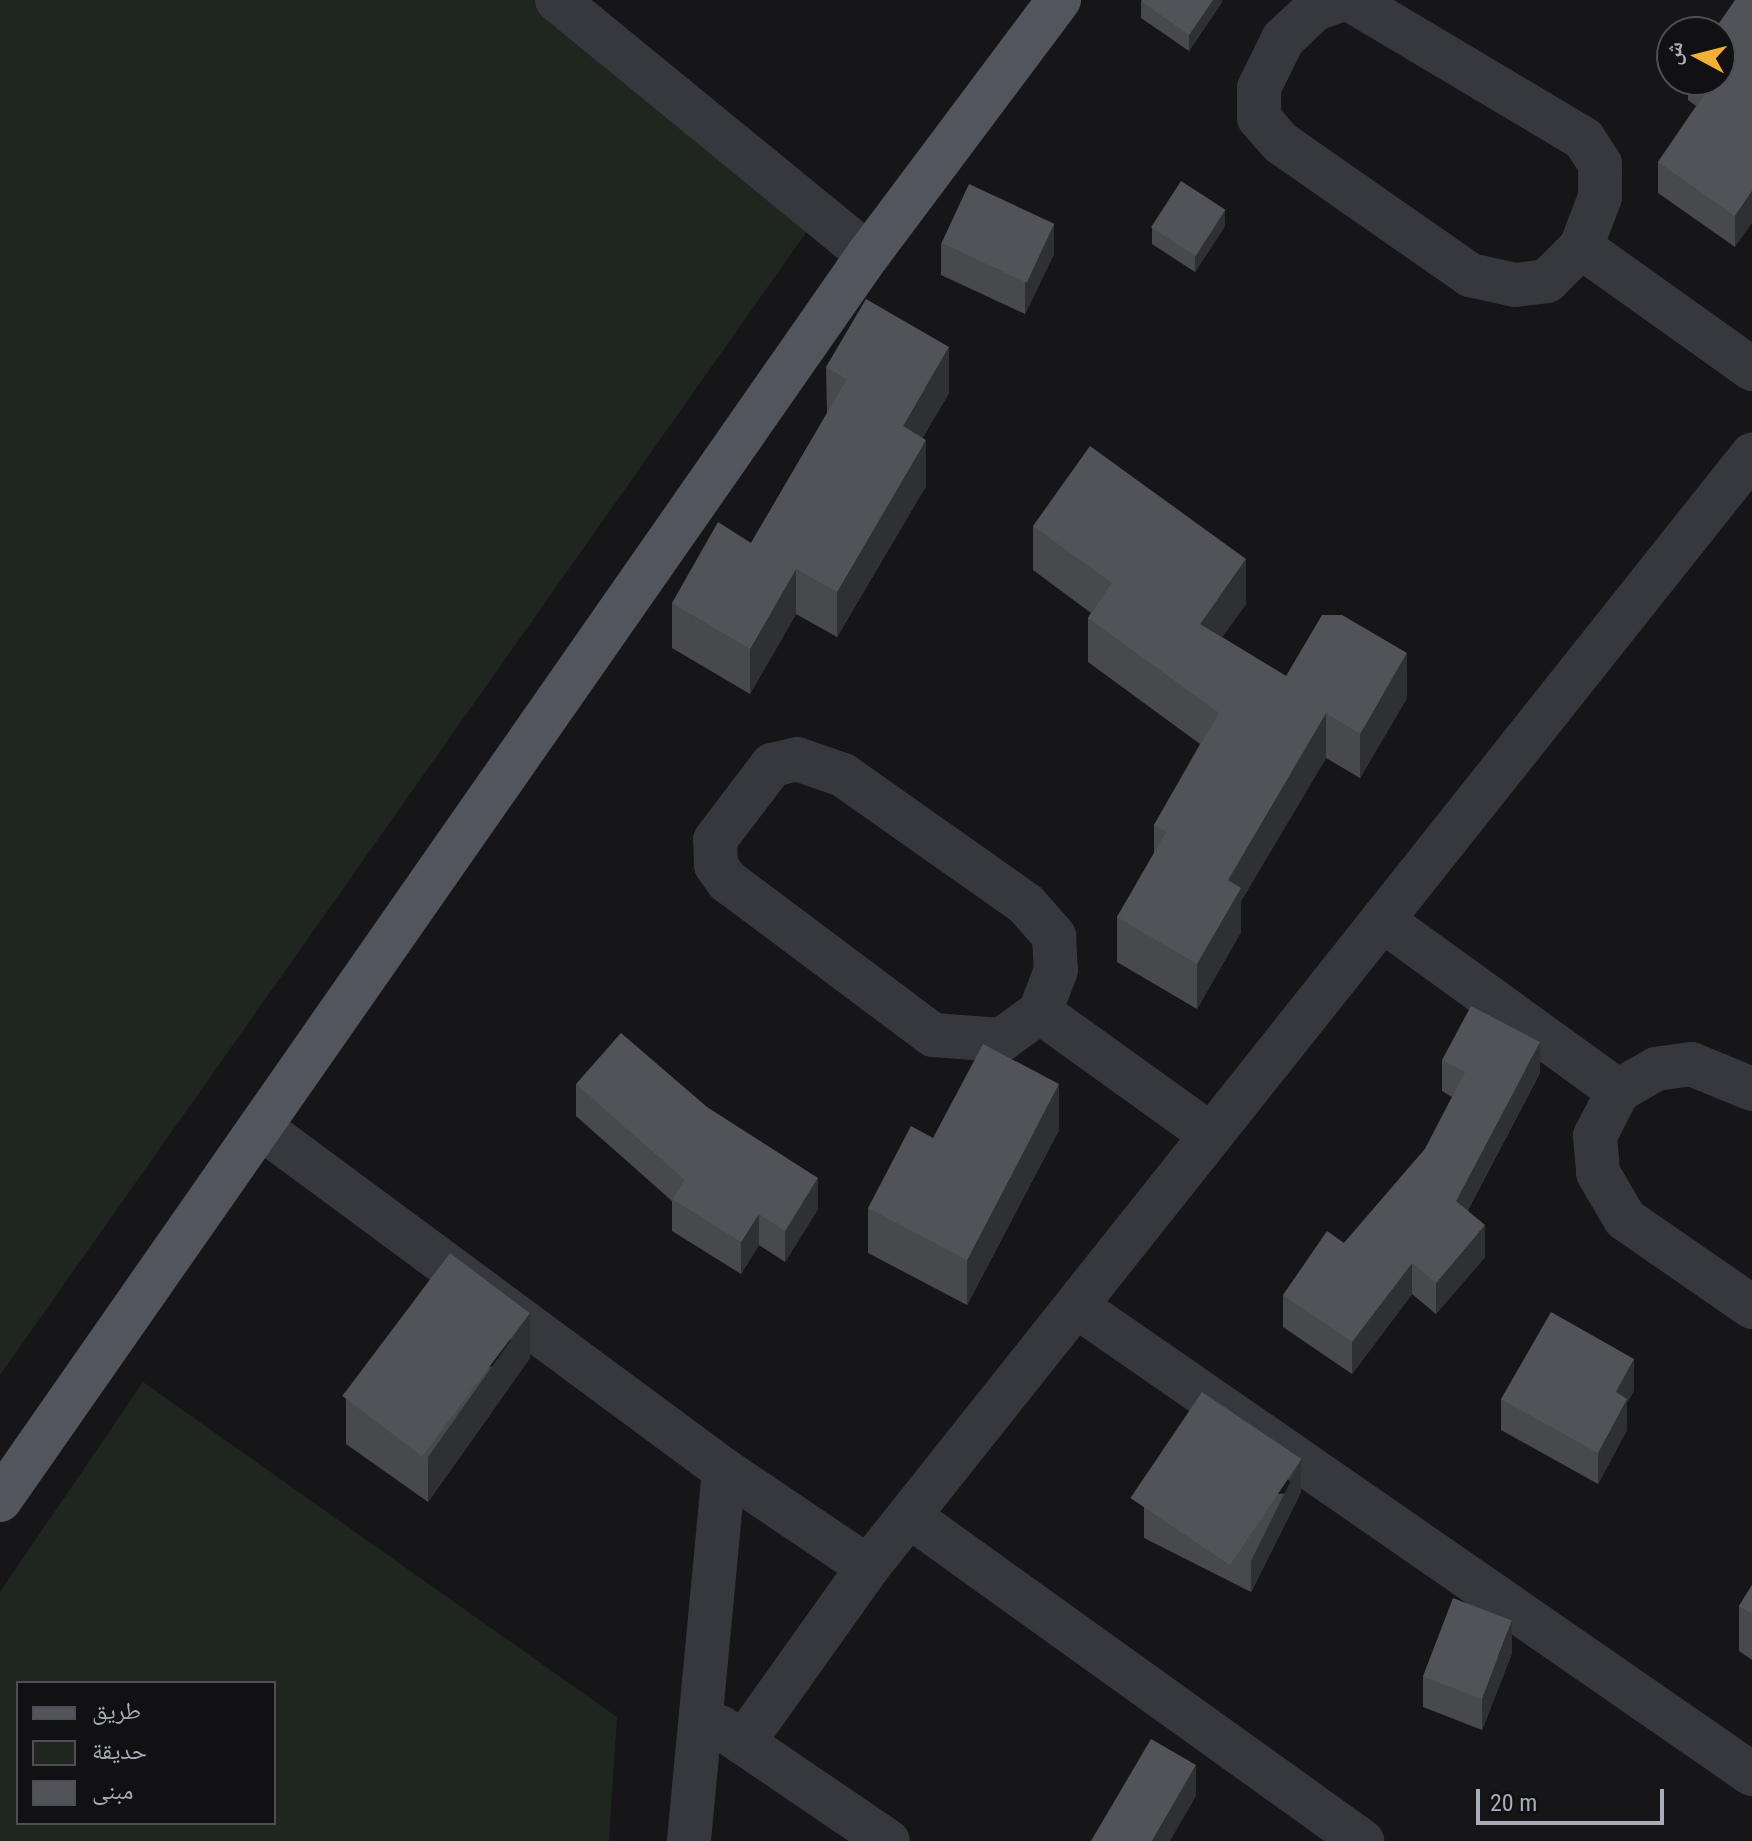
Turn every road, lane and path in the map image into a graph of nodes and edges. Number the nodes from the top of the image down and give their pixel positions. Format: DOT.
graph roads {
  1 [pos="557,0"];
  2 [pos="1059,0"];
  3 [pos="1340,0"];
  4 [pos="1351,0"];
  5 [pos="1581,247"];
  6 [pos="868,255"];
  7 [pos="1752,369"];
  8 [pos="1752,455"];
  9 [pos="1382,920"];
  10 [pos="1040,1012"];
  11 [pos="1752,1089"];
  12 [pos="1618,1091"];
  13 [pos="260,1127"];
  14 [pos="1211,1135"];
  15 [pos="1076,1306"];
  16 [pos="1752,1307"];
  17 [pos="724,1470"];
  18 [pos="0,1500"];
  19 [pos="909,1516"];
  20 [pos="868,1567"];
  21 [pos="701,1714"];
  22 [pos="743,1743"];
  23 [pos="1752,1774"];
  24 [pos="689,1841"];
  25 [pos="888,1841"];
  26 [pos="1362,1841"];
  1 -- 6 [label="street"];
  2 -- 6 [label="main road"];
  3 -- 5 [label="street"];
  4 -- 5 [label="street"];
  5 -- 7 [label="street"];
  6 -- 13 [label="main road"];
  8 -- 9 [label="street"];
  9 -- 12 [label="street"];
  9 -- 14 [label="street"];
  10 -- 10 [label="street"];
  10 -- 14 [label="street"];
  11 -- 12 [label="street"];
  12 -- 16 [label="street"];
  13 -- 17 [label="street"];
  13 -- 18 [label="main road"];
  14 -- 15 [label="street"];
  15 -- 19 [label="street"];
  15 -- 23 [label="street"];
  17 -- 20 [label="street"];
  17 -- 21 [label="street"];
  19 -- 20 [label="street"];
  19 -- 26 [label="street"];
  20 -- 22 [label="street"];
  21 -- 22 [label="street"];
  21 -- 24 [label="street"];
  22 -- 25 [label="street"];
}
